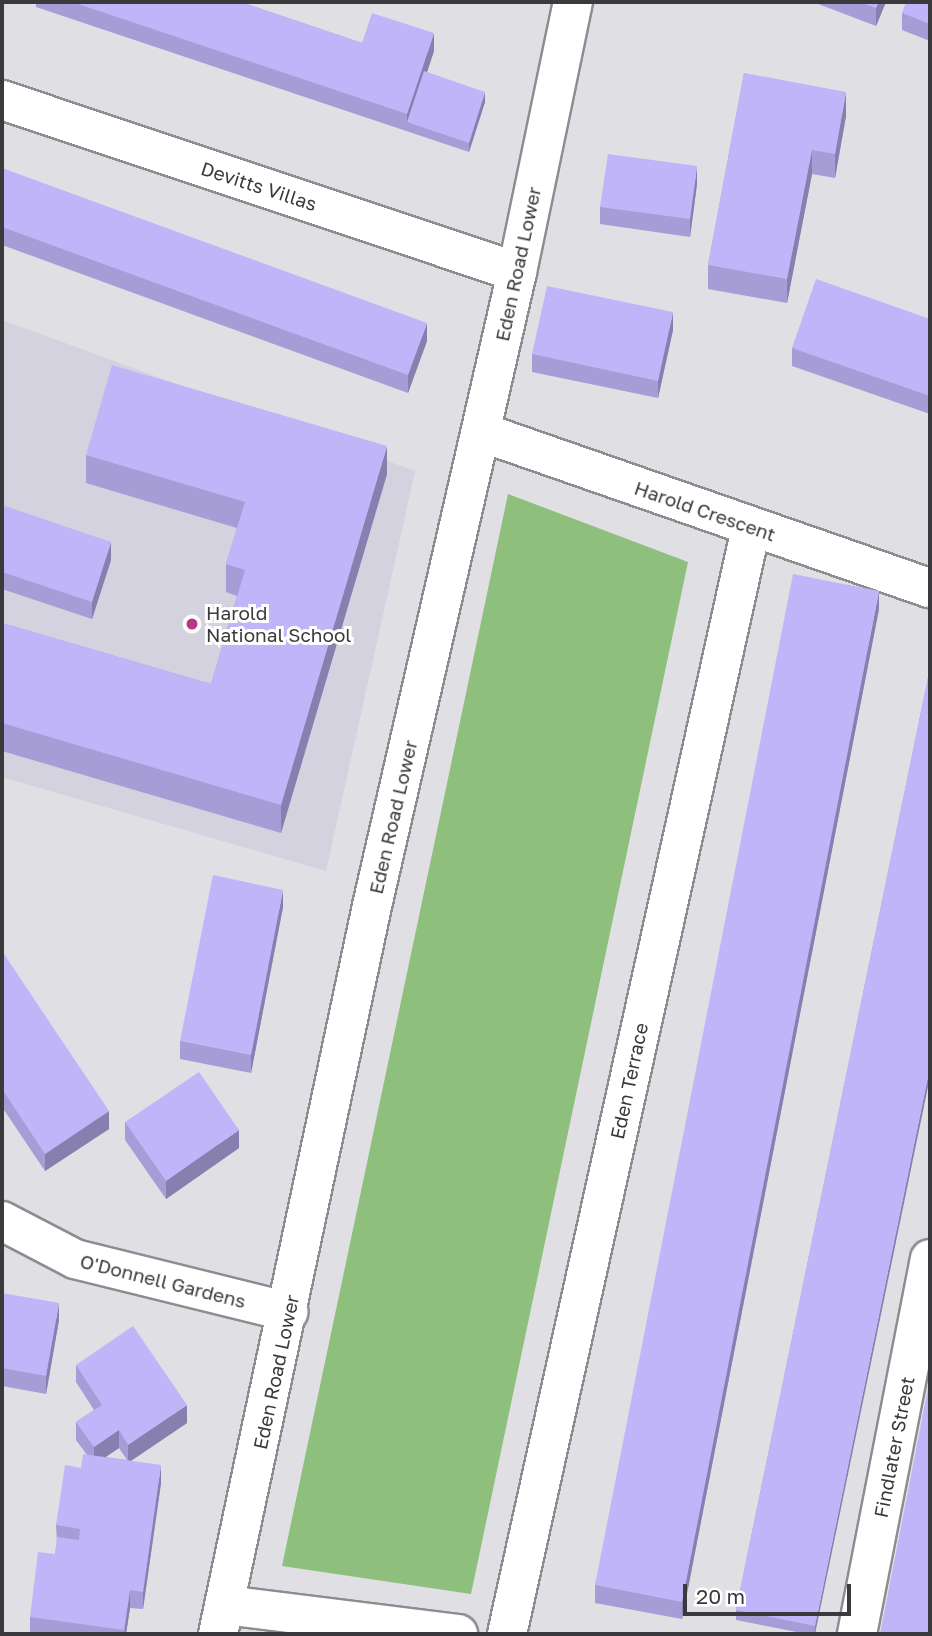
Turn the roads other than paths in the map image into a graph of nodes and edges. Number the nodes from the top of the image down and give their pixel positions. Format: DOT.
graph roads {
  1 [pos="573,2"];
  2 [pos="2,100"];
  3 [pos="517,272"];
  4 [pos="481,432"];
  5 [pos="751,528"];
  6 [pos="930,588"];
  7 [pos="2,1222"];
  8 [pos="930,1259"];
  9 [pos="289,1312"];
  10 [pos="221,1620"];
  11 [pos="458,1634"];
  12 [pos="507,1634"];
  13 [pos="857,1634"];
  1 -- 3 [label="street, Eden Road Lower"];
  2 -- 3 [label="street, Devitts Villas"];
  3 -- 4 [label="street, Eden Road Lower"];
  4 -- 5 [label="street, Harold Crescent"];
  4 -- 9 [label="street, Eden Road Lower"];
  5 -- 6 [label="street, Harold Crescent"];
  5 -- 12 [label="street, Eden Terrace"];
  7 -- 9 [label="street, O'Donnell Gardens"];
  8 -- 13 [label="street, Findlater Street"];
  9 -- 10 [label="street, Eden Road Lower"];
  10 -- 11 [label="street"];
}
